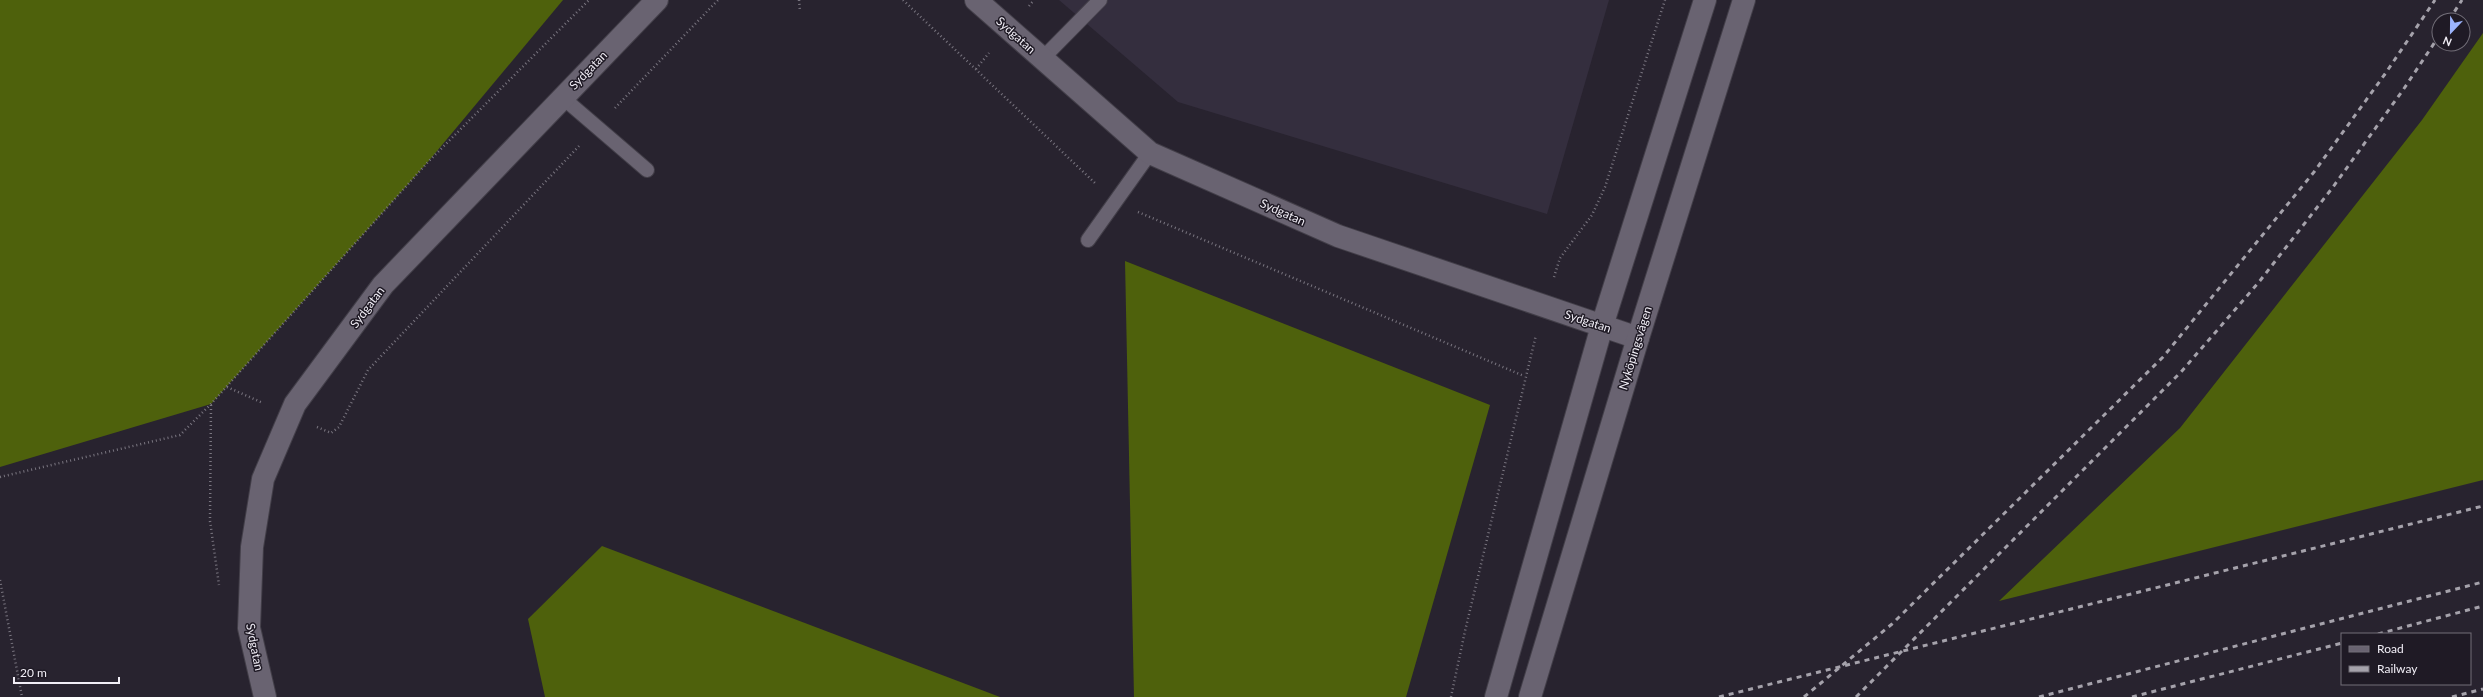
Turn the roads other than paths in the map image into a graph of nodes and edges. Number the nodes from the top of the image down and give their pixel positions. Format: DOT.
graph roads {
  1 [pos="657,0"];
  2 [pos="976,0"];
  3 [pos="1100,0"];
  4 [pos="1705,0"];
  5 [pos="1744,0"];
  6 [pos="1042,59"];
  7 [pos="562,97"];
  8 [pos="1150,153"];
  9 [pos="647,170"];
  10 [pos="1088,240"];
  11 [pos="1602,326"];
  12 [pos="1638,338"];
  13 [pos="265,697"];
  14 [pos="1496,697"];
  15 [pos="1530,697"];
  1 -- 7 [label="street, Sydgatan"];
  2 -- 6 [label="street, Sydgatan"];
  3 -- 6 [label="lane"];
  4 -- 11 [label="street"];
  5 -- 12 [label="street, Nyköpingsvägen"];
  6 -- 8 [label="street, Sydgatan"];
  7 -- 9 [label="lane"];
  7 -- 13 [label="street, Sydgatan"];
  8 -- 10 [label="lane"];
  8 -- 11 [label="street, Sydgatan"];
  11 -- 12 [label="street, Sydgatan"];
  11 -- 14 [label="street"];
  12 -- 15 [label="street, Nyköpingsvägen"];
}
